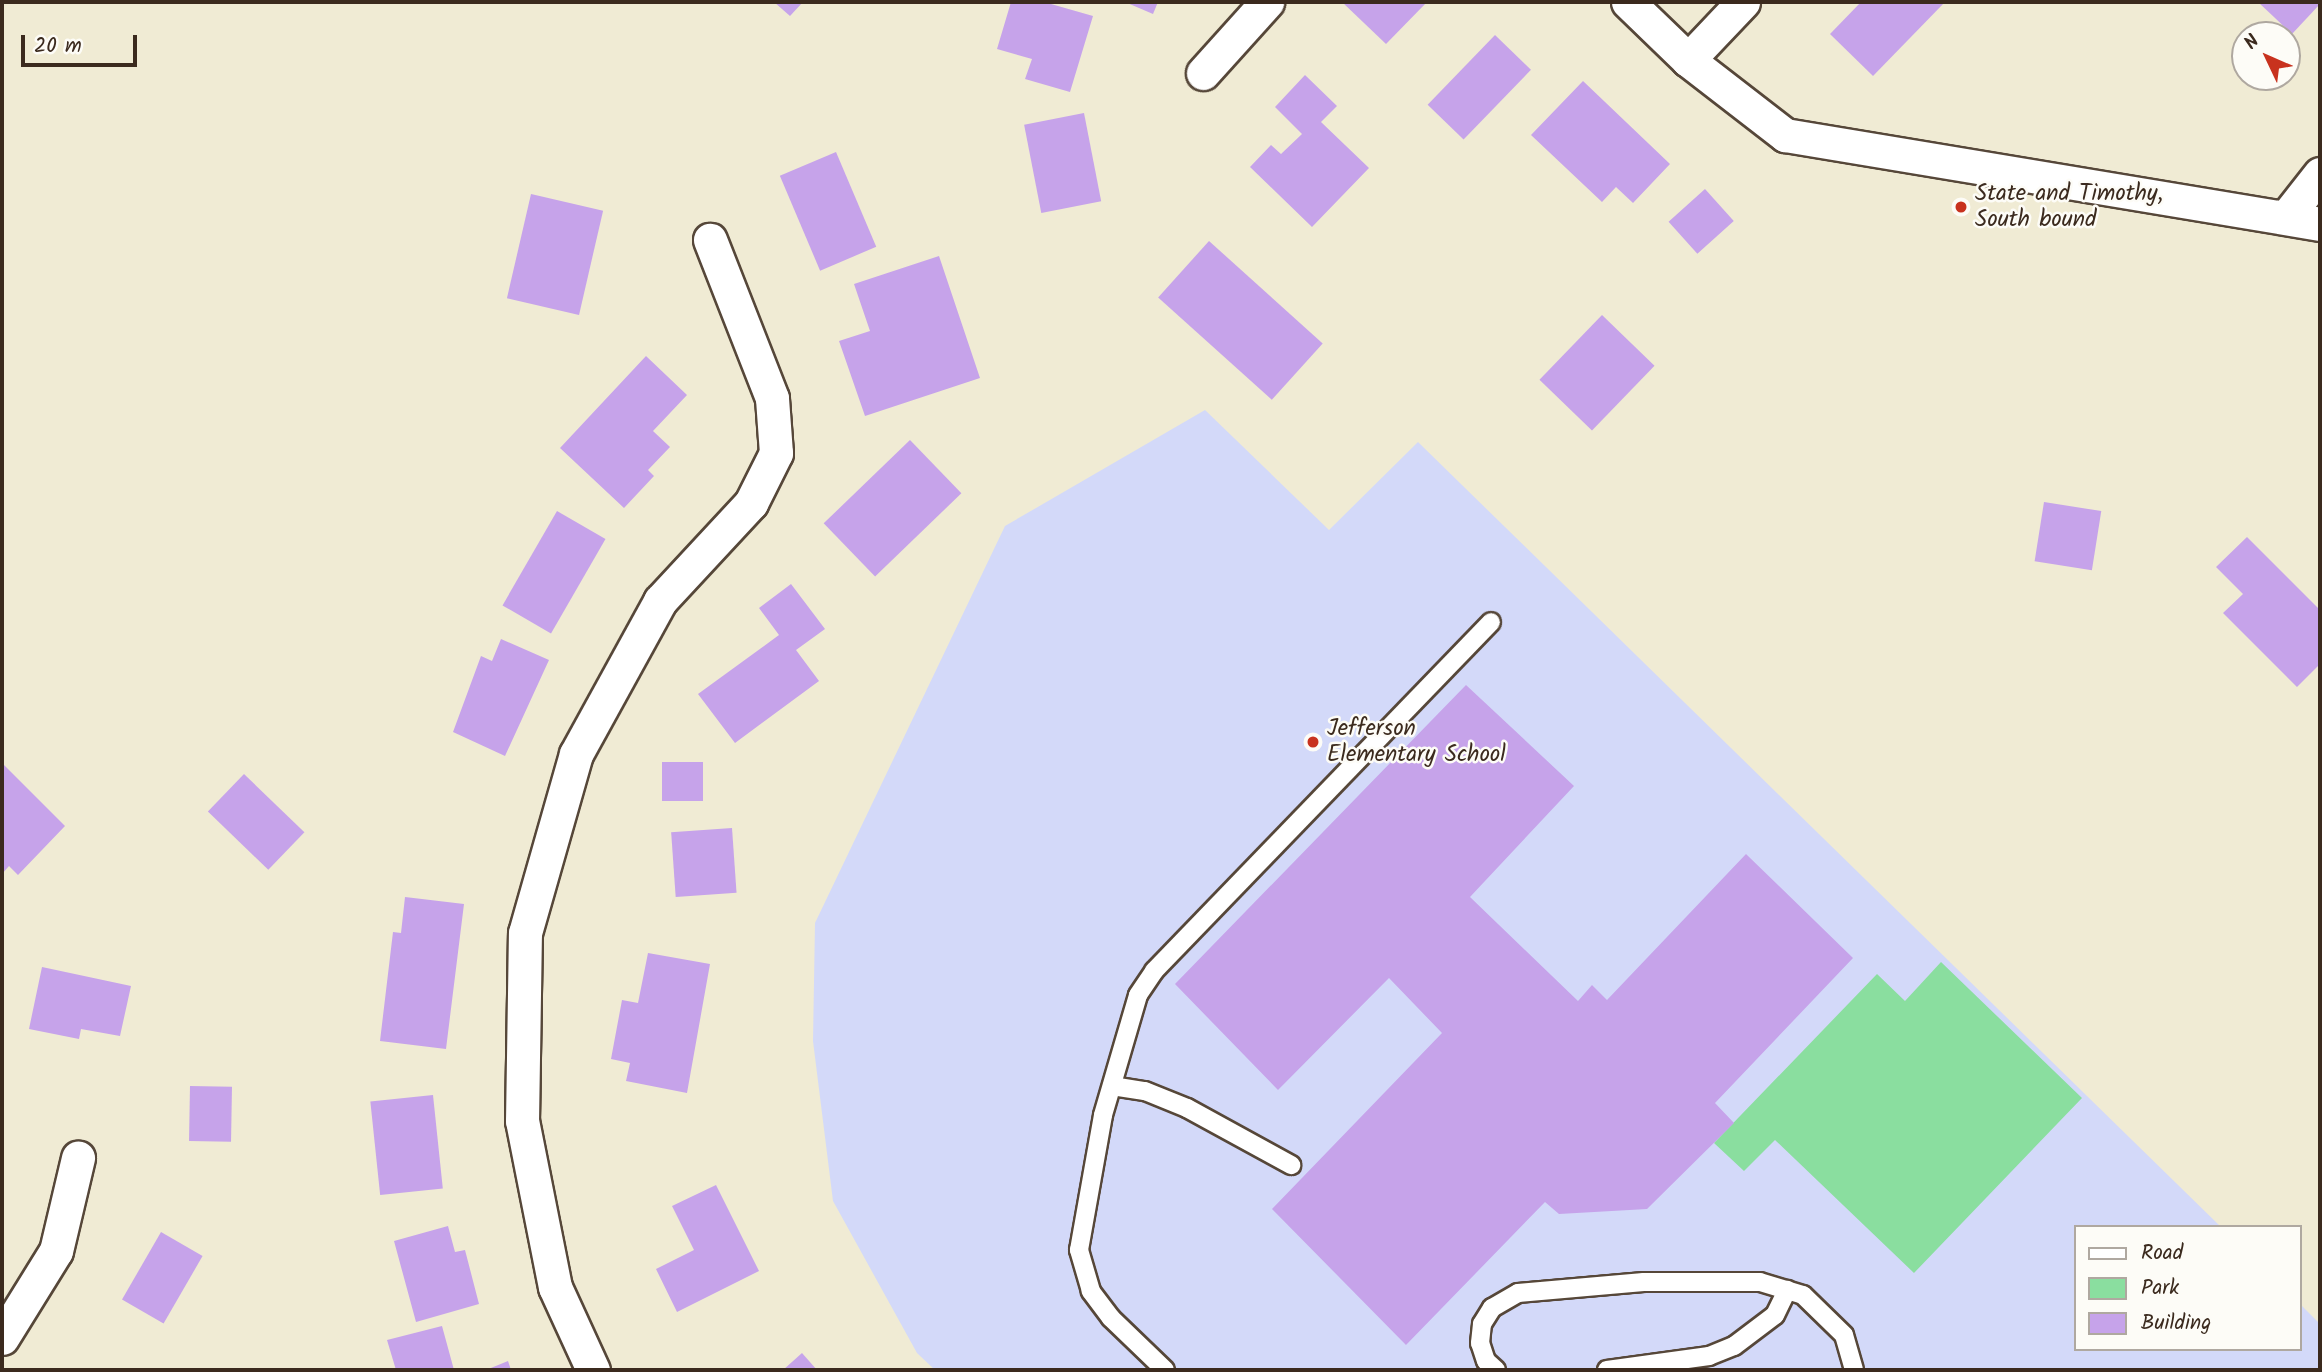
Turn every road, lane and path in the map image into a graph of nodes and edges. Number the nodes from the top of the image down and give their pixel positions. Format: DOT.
graph roads {
  1 [pos="1267,2"];
  2 [pos="1628,2"];
  3 [pos="1743,2"];
  4 [pos="1688,60"];
  5 [pos="1203,73"];
  6 [pos="2320,174"];
  7 [pos="2286,217"];
  8 [pos="2320,224"];
  9 [pos="710,240"];
  10 [pos="1491,622"];
  11 [pos="1112,1086"];
  12 [pos="78,1158"];
  13 [pos="1291,1165"];
  14 [pos="1787,1290"];
  15 [pos="2,1338"];
  16 [pos="593,1370"];
  17 [pos="1165,1370"];
  18 [pos="1496,1370"];
  19 [pos="1607,1370"];
  20 [pos="1854,1370"];
  1 -- 5 [label="street"];
  2 -- 4 [label="street"];
  3 -- 4 [label="street"];
  4 -- 7 [label="street"];
  6 -- 7 [label="street"];
  7 -- 8 [label="street"];
  9 -- 16 [label="street"];
  10 -- 11 [label="lane"];
  11 -- 13 [label="lane"];
  11 -- 17 [label="lane"];
  12 -- 15 [label="street"];
  14 -- 18 [label="lane"];
  14 -- 19 [label="lane"];
  14 -- 20 [label="lane"];
}
